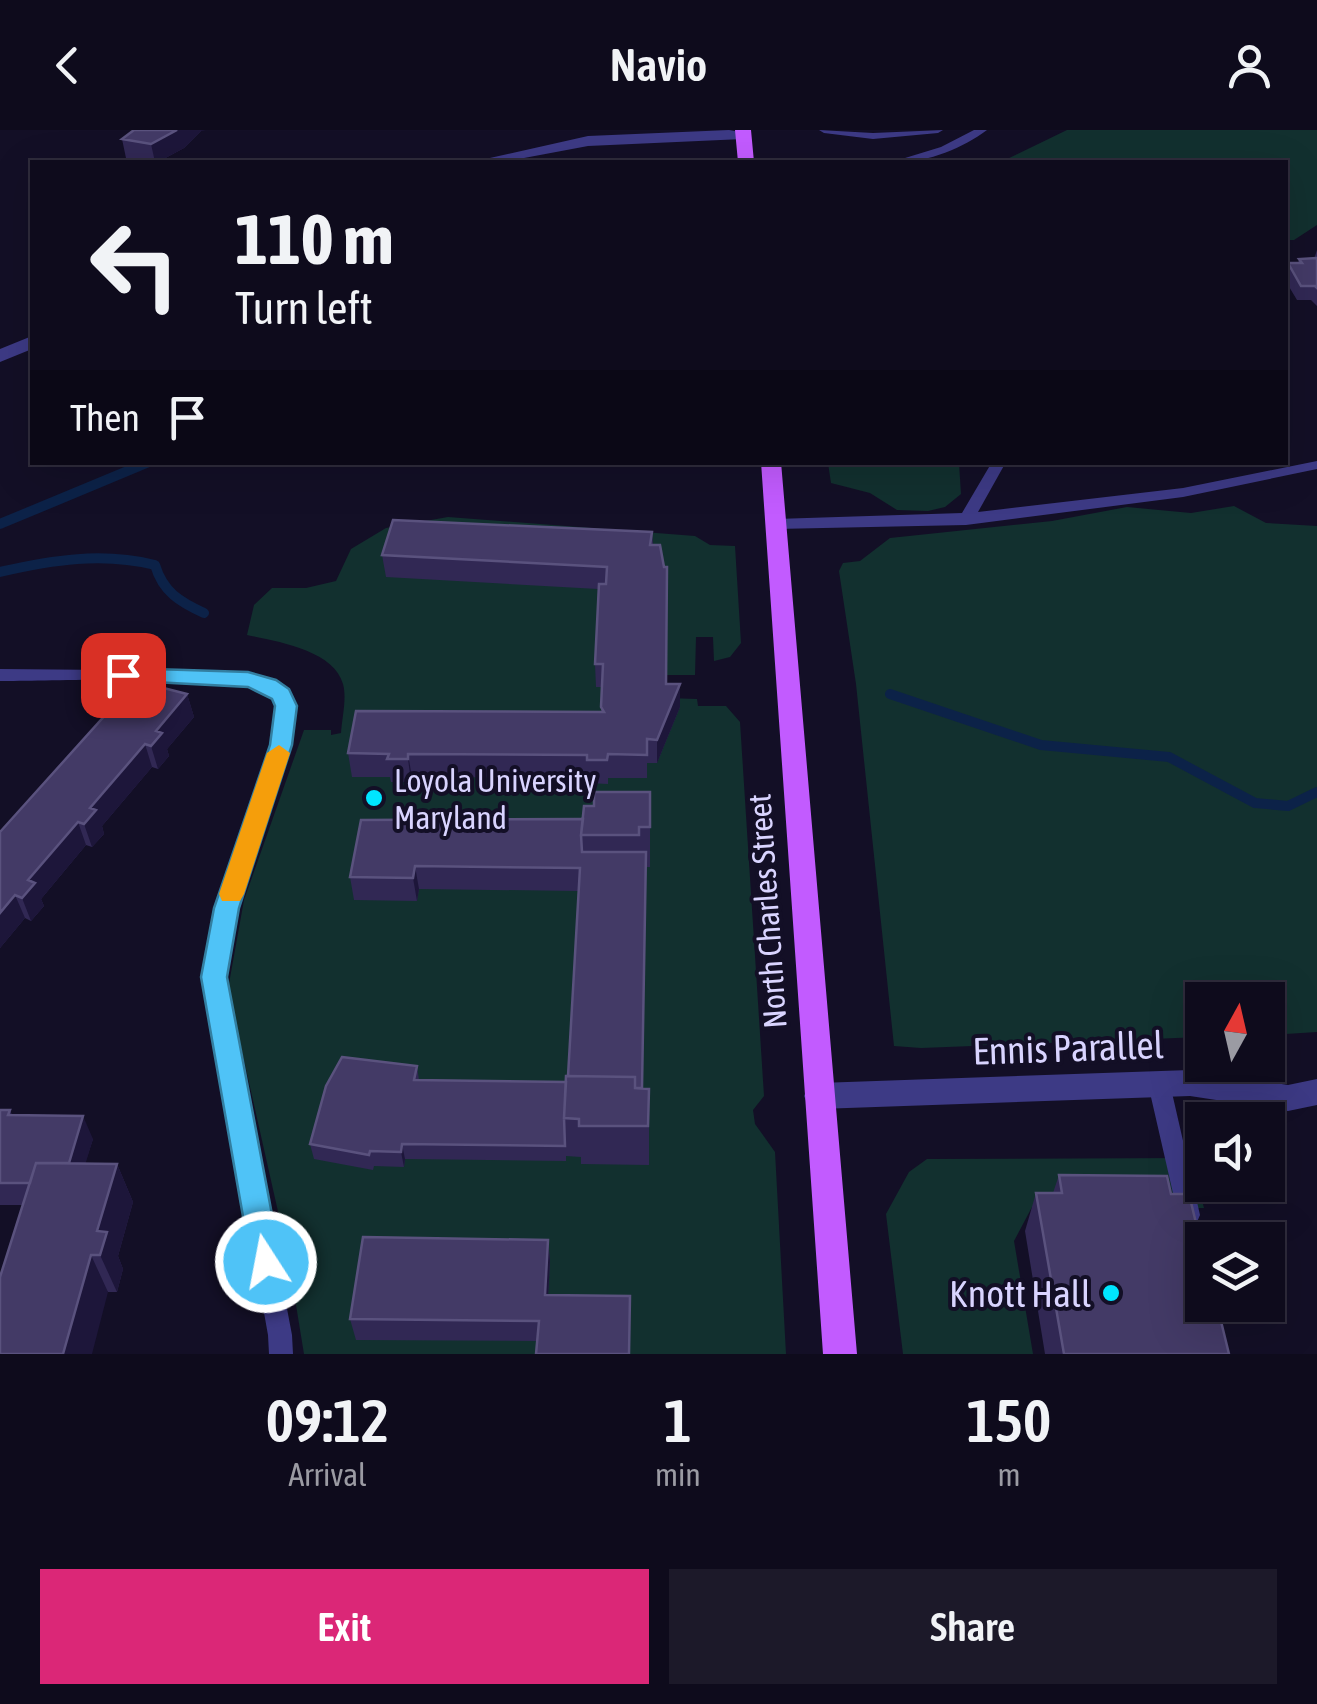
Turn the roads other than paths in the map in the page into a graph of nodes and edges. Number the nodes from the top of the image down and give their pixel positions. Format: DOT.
graph roads {
  1 [pos="824,130"];
  2 [pos="938,130"];
  3 [pos="982,130"];
  4 [pos="743,132"];
  5 [pos="490,160"];
  6 [pos="746,160"];
  7 [pos="905,160"];
  8 [pos="30,343"];
  9 [pos="0,356"];
  10 [pos="1317,464"];
  11 [pos="771,465"];
  12 [pos="997,465"];
  13 [pos="966,520"];
  14 [pos="776,524"];
  15 [pos="0,674"];
  16 [pos="1160,1084"];
  17 [pos="1317,1092"];
  18 [pos="819,1096"];
  19 [pos="1190,1222"];
  20 [pos="280,1354"];
  21 [pos="840,1354"];
  1 -- 2 [label="lane"];
  3 -- 7 [label="lane"];
  4 -- 5 [label="street"];
  4 -- 6 [label="main road"];
  8 -- 9 [label="street"];
  10 -- 13 [label="lane"];
  11 -- 14 [label="main road, North Charles Street"];
  12 -- 13 [label="lane"];
  13 -- 14 [label="lane"];
  14 -- 18 [label="main road, North Charles Street"];
  15 -- 20 [label="lane"];
  16 -- 17 [label="street, Ennis Parallel"];
  16 -- 18 [label="street, Ennis Parallel"];
  16 -- 19 [label="lane"];
  18 -- 21 [label="main road, North Charles Street"];
}
